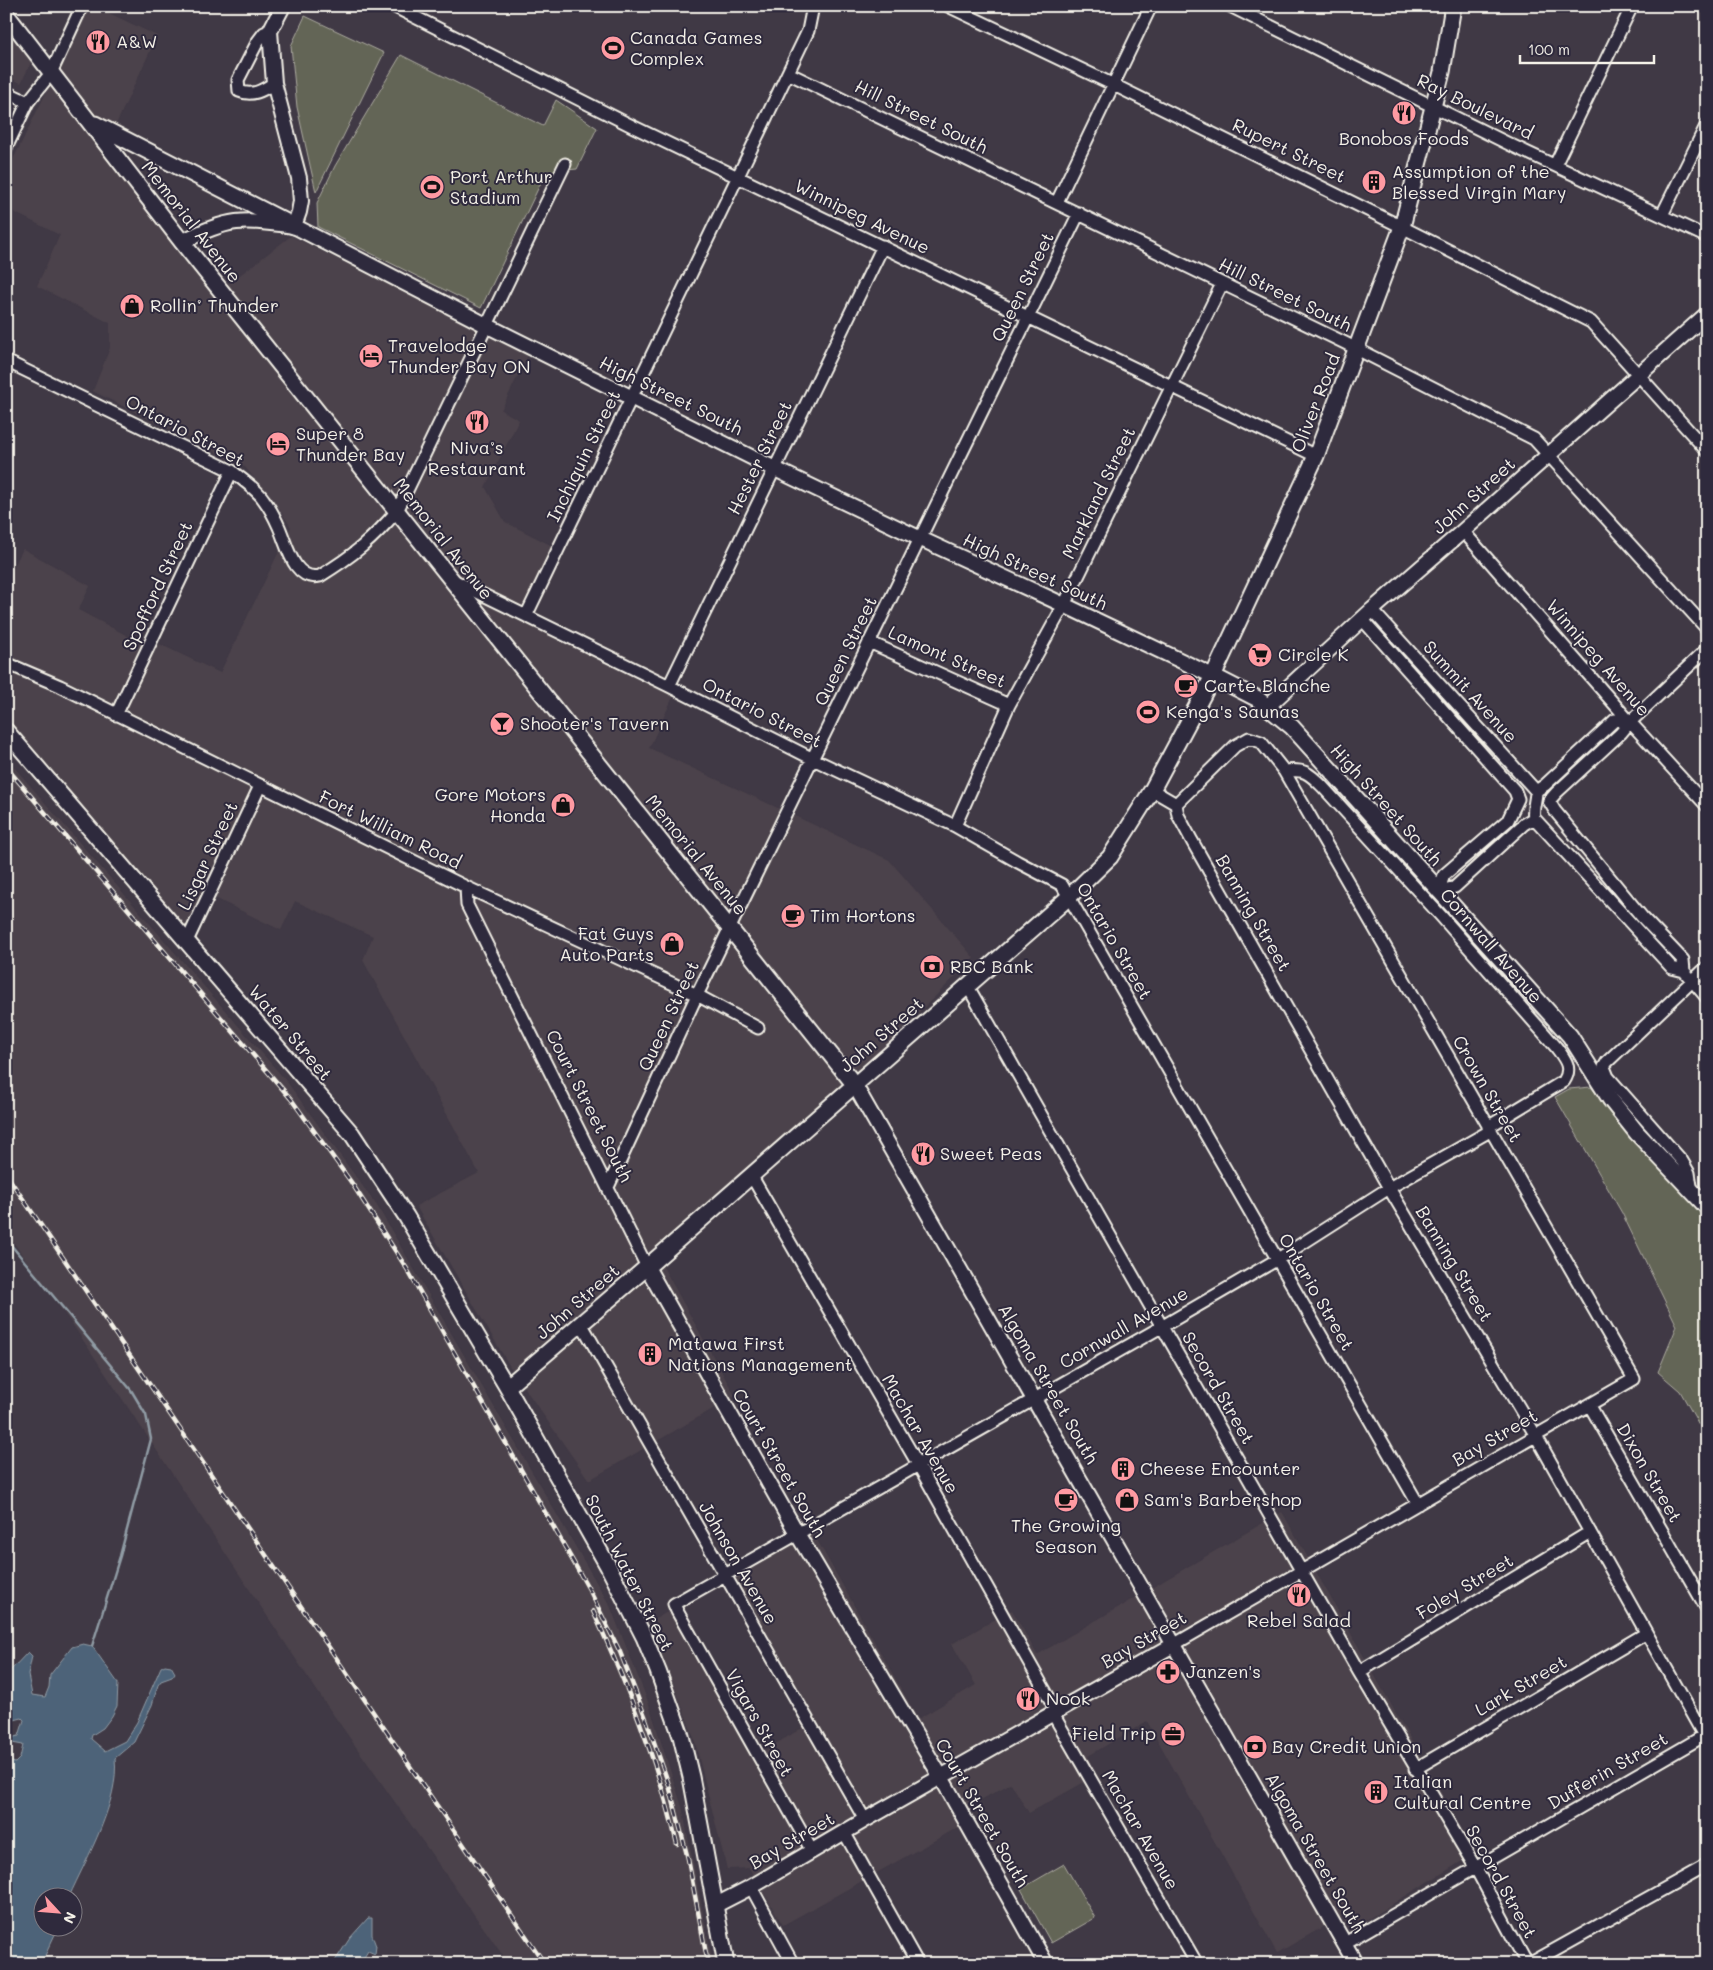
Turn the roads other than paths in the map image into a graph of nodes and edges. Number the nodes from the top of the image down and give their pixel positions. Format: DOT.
graph roads {
  1 [pos="82,6"];
  2 [pos="283,6"];
  3 [pos="393,6"];
  4 [pos="813,6"];
  5 [pos="948,6"];
  6 [pos="1151,6"];
  7 [pos="1230,6"];
  8 [pos="1453,6"];
  9 [pos="1632,6"];
  10 [pos="6,14"];
  11 [pos="270,31"];
  12 [pos="51,73"];
  13 [pos="788,73"];
  14 [pos="274,83"];
  15 [pos="1114,85"];
  16 [pos="6,92"];
  17 [pos="28,102"];
  18 [pos="1432,106"];
  19 [pos="90,122"];
  20 [pos="1707,124"];
  21 [pos="6,148"];
  22 [pos="565,164"];
  23 [pos="1555,165"];
  24 [pos="738,176"];
  25 [pos="1057,202"];
  26 [pos="1079,213"];
  27 [pos="1662,215"];
  28 [pos="294,226"];
  29 [pos="1402,227"];
  30 [pos="1707,237"];
  31 [pos="182,242"];
  32 [pos="883,246"];
  33 [pos="1222,284"];
  34 [pos="1707,314"];
  35 [pos="1028,317"];
  36 [pos="486,325"];
  37 [pos="1357,350"];
  38 [pos="6,361"];
  39 [pos="1638,374"];
  40 [pos="1172,387"];
  41 [pos="632,398"];
  42 [pos="1707,451"];
  43 [pos="1550,454"];
  44 [pos="1316,456"];
  45 [pos="775,468"];
  46 [pos="232,471"];
  47 [pos="397,511"];
  48 [pos="1463,532"];
  49 [pos="921,539"];
  50 [pos="449,578"];
  51 [pos="1064,604"];
  52 [pos="1367,614"];
  53 [pos="526,616"];
  54 [pos="1707,628"];
  55 [pos="870,642"];
  56 [pos="1707,650"];
  57 [pos="6,663"];
  58 [pos="1213,676"];
  59 [pos="669,686"];
  60 [pos="1009,705"];
  61 [pos="1268,706"];
  62 [pos="116,715"];
  63 [pos="1630,722"];
  64 [pos="6,730"];
  65 [pos="813,759"];
  66 [pos="1284,771"];
  67 [pos="260,786"];
  68 [pos="1540,788"];
  69 [pos="1152,790"];
  70 [pos="1176,804"];
  71 [pos="1707,806"];
  72 [pos="1534,818"];
  73 [pos="955,826"];
  74 [pos="466,887"];
  75 [pos="1438,892"];
  76 [pos="1069,897"];
  77 [pos="1642,917"];
  78 [pos="1632,926"];
  79 [pos="731,928"];
  80 [pos="187,941"];
  81 [pos="1707,967"];
  82 [pos="1684,971"];
  83 [pos="1692,981"];
  84 [pos="967,985"];
  85 [pos="697,995"];
  86 [pos="1707,998"];
  87 [pos="758,1028"];
  88 [pos="854,1084"];
  89 [pos="1489,1129"];
  90 [pos="751,1175"];
  91 [pos="608,1187"];
  92 [pos="1389,1188"];
  93 [pos="1692,1192"];
  94 [pos="1707,1207"];
  95 [pos="1278,1259"];
  96 [pos="647,1267"];
  97 [pos="581,1323"];
  98 [pos="1163,1326"];
  99 [pos="507,1387"];
  100 [pos="1036,1400"];
  101 [pos="1590,1406"];
  102 [pos="1536,1436"];
  103 [pos="919,1466"];
  104 [pos="1418,1504"];
  105 [pos="1590,1532"];
  106 [pos="798,1535"];
  107 [pos="1302,1570"];
  108 [pos="725,1574"];
  109 [pos="1707,1609"];
  110 [pos="677,1611"];
  111 [pos="1645,1634"];
  112 [pos="1175,1644"];
  113 [pos="1359,1672"];
  114 [pos="1055,1713"];
  115 [pos="1706,1737"];
  116 [pos="1415,1769"];
  117 [pos="941,1777"];
  118 [pos="865,1820"];
  119 [pos="844,1832"];
  120 [pos="812,1851"];
  121 [pos="1707,1865"];
  122 [pos="1475,1867"];
  123 [pos="751,1887"];
  124 [pos="716,1905"];
  125 [pos="1345,1943"];
  126 [pos="726,1964"];
  127 [pos="793,1964"];
  128 [pos="918,1964"];
  129 [pos="1046,1964"];
  130 [pos="1197,1964"];
  131 [pos="1356,1964"];
  132 [pos="1528,1964"];
  1 -- 12 [label="street"];
  2 -- 11 [label="street"];
  3 -- 24 [label="street, Winnipeg Avenue"];
  4 -- 13 [label="street, Inchiquin Street"];
  5 -- 15 [label="street, Rupert Street"];
  6 -- 15 [label="street"];
  7 -- 18 [label="street, Ray Boulevard"];
  8 -- 18 [label="main road, Oliver Road"];
  9 -- 23 [label="street"];
  10 -- 12 [label="main road, Memorial Avenue"];
  11 -- 14 [label="street"];
  11 -- 14 [label="street"];
  12 -- 17 [label="street"];
  12 -- 19 [label="main road, Memorial Avenue"];
  13 -- 24 [label="street, Inchiquin Street"];
  13 -- 25 [label="street, Hill Street South"];
  14 -- 28 [label="street"];
  15 -- 25 [label="street"];
  15 -- 29 [label="street, Rupert Street"];
  16 -- 17 [label="street"];
  17 -- 21 [label="street"];
  18 -- 23 [label="street, Ray Boulevard"];
  18 -- 29 [label="main road, Oliver Road"];
  19 -- 28 [label="main road"];
  19 -- 31 [label="main road, Memorial Avenue"];
  20 -- 27 [label="street"];
  22 -- 36 [label="street"];
  23 -- 27 [label="street, Ray Boulevard"];
  24 -- 32 [label="street, Winnipeg Avenue"];
  24 -- 41 [label="street, Inchiquin Street"];
  25 -- 26 [label="street, Hill Street South"];
  26 -- 33 [label="street, Hill Street South"];
  26 -- 35 [label="street, Queen Street"];
  27 -- 30 [label="street, Ray Boulevard"];
  28 -- 31 [label="street, High Street South"];
  28 -- 36 [label="street, High Street South"];
  29 -- 37 [label="main road, Oliver Road"];
  29 -- 39 [label="street, Rupert Street"];
  31 -- 47 [label="main road, Memorial Avenue"];
  32 -- 35 [label="street, Winnipeg Avenue"];
  32 -- 45 [label="street, Hester Street"];
  33 -- 37 [label="street, Hill Street South"];
  33 -- 40 [label="street, Markland Street"];
  34 -- 39 [label="street, John Street"];
  35 -- 40 [label="street, Winnipeg Avenue"];
  35 -- 49 [label="street, Queen Street"];
  36 -- 41 [label="street, High Street South"];
  36 -- 47 [label="street"];
  37 -- 43 [label="street, Hill Street South"];
  37 -- 44 [label="main road, Oliver Road"];
  38 -- 46 [label="street, Ontario Street"];
  39 -- 42 [label="street, Rupert Street"];
  39 -- 43 [label="street, John Street"];
  40 -- 44 [label="street, Winnipeg Avenue"];
  40 -- 51 [label="street, Markland Street"];
  41 -- 45 [label="street, High Street South"];
  41 -- 53 [label="street, Inchiquin Street"];
  43 -- 48 [label="street, John Street"];
  43 -- 54 [label="street, Hill Street South"];
  44 -- 58 [label="main road, Oliver Road"];
  45 -- 49 [label="street, High Street South"];
  45 -- 59 [label="street, Hester Street"];
  46 -- 47 [label="street, Ontario Street"];
  46 -- 62 [label="street, Spofford Street"];
  47 -- 50 [label="main road, Memorial Avenue"];
  48 -- 52 [label="street, John Street"];
  48 -- 63 [label="street, Winnipeg Avenue"];
  49 -- 51 [label="street, High Street South"];
  49 -- 55 [label="street, Queen Street"];
  50 -- 53 [label="street, Ontario Street"];
  50 -- 79 [label="main road, Memorial Avenue"];
  51 -- 58 [label="street, High Street South"];
  51 -- 60 [label="street, Markland Street"];
  52 -- 61 [label="street, John Street"];
  52 -- 68 [label="street, Summit Avenue"];
  52 -- 75 [label="street, Summit Avenue"];
  53 -- 59 [label="street, Ontario Street"];
  55 -- 60 [label="street, Lamont Street"];
  55 -- 65 [label="street, Queen Street"];
  56 -- 63 [label="street"];
  57 -- 62 [label="street, Fort William Road"];
  58 -- 61 [label="main road, High Street South"];
  58 -- 69 [label="main road, Oliver Road"];
  59 -- 65 [label="street, Ontario Street"];
  60 -- 73 [label="street, Markland Street"];
  61 -- 75 [label="main road, High Street South"];
  62 -- 67 [label="street, Fort William Road"];
  63 -- 68 [label="street"];
  63 -- 71 [label="street, Winnipeg Avenue"];
  63 -- 77 [label="street"];
  64 -- 80 [label="main road, Water Street"];
  65 -- 73 [label="street, Ontario Street"];
  65 -- 79 [label="street, Queen Street"];
  66 -- 70 [label="street"];
  66 -- 89 [label="street, Crown Street"];
  66 -- 89 [label="street, Cornwall Avenue"];
  67 -- 74 [label="street, Fort William Road"];
  67 -- 80 [label="street, Lisgar Street"];
  68 -- 72 [label="street"];
  69 -- 70 [label="street"];
  69 -- 76 [label="main road, John Street"];
  70 -- 92 [label="street, Banning Street"];
  72 -- 75 [label="street"];
  72 -- 78 [label="street"];
  73 -- 76 [label="street, Ontario Street"];
  74 -- 85 [label="street, Fort William Road"];
  74 -- 91 [label="street, Court Street South"];
  75 -- 93 [label="main road, High Street South"];
  76 -- 84 [label="main road, John Street"];
  76 -- 95 [label="street, Ontario Street"];
  77 -- 78 [label="street"];
  77 -- 82 [label="street"];
  78 -- 82 [label="street"];
  79 -- 85 [label="street, Queen Street"];
  79 -- 88 [label="main road, Memorial Avenue"];
  80 -- 99 [label="main road, Water Street"];
  81 -- 83 [label="street"];
  82 -- 83 [label="street"];
  83 -- 86 [label="street"];
  83 -- 93 [label="street"];
  84 -- 88 [label="main road, John Street"];
  84 -- 98 [label="street, Secord Street"];
  85 -- 87 [label="street, Fort William Road"];
  85 -- 91 [label="street, Queen Street"];
  88 -- 90 [label="main road, John Street"];
  88 -- 100 [label="street, Algoma Street South"];
  89 -- 92 [label="street, Cornwall Avenue"];
  89 -- 101 [label="street, Crown Street"];
  90 -- 96 [label="main road, John Street"];
  90 -- 103 [label="street, Machar Avenue"];
  91 -- 96 [label="street, Court Street South"];
  92 -- 95 [label="street, Cornwall Avenue"];
  92 -- 102 [label="street, Banning Street"];
  93 -- 94 [label="main road, High Street South"];
  95 -- 98 [label="street, Cornwall Avenue"];
  95 -- 104 [label="street, Ontario Street"];
  96 -- 97 [label="main road, John Street"];
  96 -- 106 [label="street, Court Street South"];
  97 -- 99 [label="main road, John Street"];
  97 -- 108 [label="street, Johnson Avenue"];
  98 -- 100 [label="street, Cornwall Avenue"];
  98 -- 107 [label="street, Secord Street"];
  99 -- 124 [label="main road, South Water Street"];
  100 -- 103 [label="street, Cornwall Avenue"];
  100 -- 112 [label="street, Algoma Street South"];
  101 -- 102 [label="street, Bay Street"];
  101 -- 109 [label="street, Dixon Street"];
  102 -- 104 [label="street, Bay Street"];
  102 -- 105 [label="street, Banning Street"];
  103 -- 106 [label="street, Cornwall Avenue"];
  103 -- 114 [label="street, Machar Avenue"];
  104 -- 107 [label="street, Bay Street"];
  105 -- 111 [label="street, Banning Street"];
  105 -- 113 [label="street, Foley Street"];
  106 -- 108 [label="street, Cornwall Avenue"];
  106 -- 117 [label="street, Court Street South"];
  107 -- 112 [label="street, Bay Street"];
  107 -- 113 [label="street, Secord Street"];
  108 -- 110 [label="street, Cornwall Avenue"];
  108 -- 118 [label="street, Johnson Avenue"];
  110 -- 120 [label="street, Vigars Street"];
  111 -- 115 [label="street, Banning Street"];
  111 -- 116 [label="street, Lark Street"];
  112 -- 114 [label="street, Bay Street"];
  112 -- 125 [label="street, Algoma Street South"];
  113 -- 116 [label="street, Secord Street"];
  114 -- 117 [label="street, Bay Street"];
  114 -- 130 [label="street, Machar Avenue"];
  115 -- 122 [label="street, Dufferin Street"];
  116 -- 122 [label="street, Secord Street"];
  117 -- 118 [label="street, Bay Street"];
  117 -- 129 [label="street, Court Street South"];
  118 -- 119 [label="street, Bay Street"];
  119 -- 120 [label="street, Bay Street"];
  119 -- 128 [label="street"];
  120 -- 123 [label="street, Bay Street"];
  121 -- 132 [label="street"];
  122 -- 125 [label="street, Dufferin Street"];
  122 -- 132 [label="street, Secord Street"];
  123 -- 124 [label="street, Bay Street"];
  123 -- 127 [label="street"];
  124 -- 126 [label="main road, South Water Street"];
  125 -- 131 [label="street, Algoma Street South"];
}
